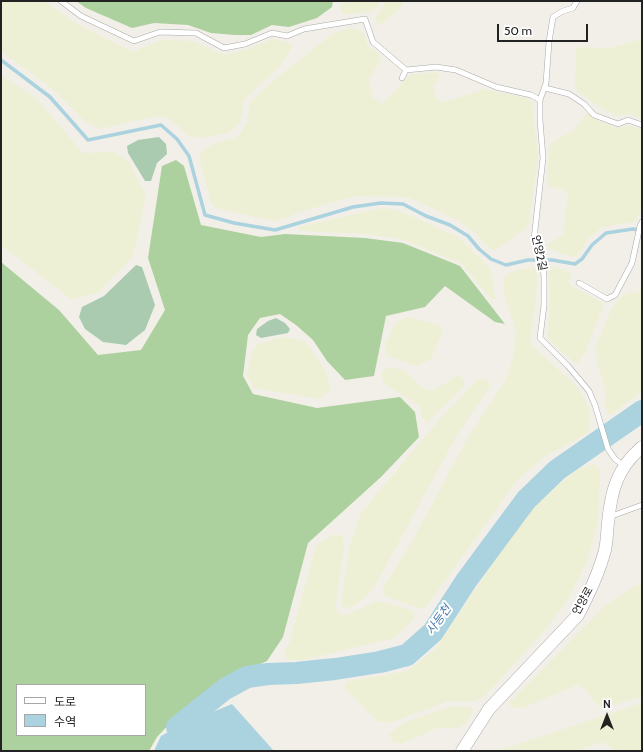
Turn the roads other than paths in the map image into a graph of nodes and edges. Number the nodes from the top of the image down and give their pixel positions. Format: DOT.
graph roads {
  1 [pos="60,1"];
  2 [pos="577,1"];
  3 [pos="406,70"];
  4 [pos="402,78"];
  5 [pos="544,88"];
  6 [pos="540,100"];
  7 [pos="642,125"];
  8 [pos="641,224"];
  9 [pos="579,283"];
  10 [pos="642,447"];
  11 [pos="624,466"];
  12 [pos="642,505"];
  13 [pos="608,517"];
  14 [pos="462,751"];
  1 -- 3 [label="lane"];
  2 -- 5 [label="lane, 언양2길"];
  3 -- 4 [label="lane"];
  3 -- 6 [label="lane"];
  5 -- 6 [label="lane, 언양2길"];
  5 -- 7 [label="lane"];
  6 -- 11 [label="lane, 언양2길"];
  8 -- 9 [label="lane"];
  10 -- 11 [label="street, 언양로"];
  11 -- 13 [label="street, 언양로"];
  12 -- 13 [label="lane"];
  13 -- 14 [label="street, 언양로"];
}
